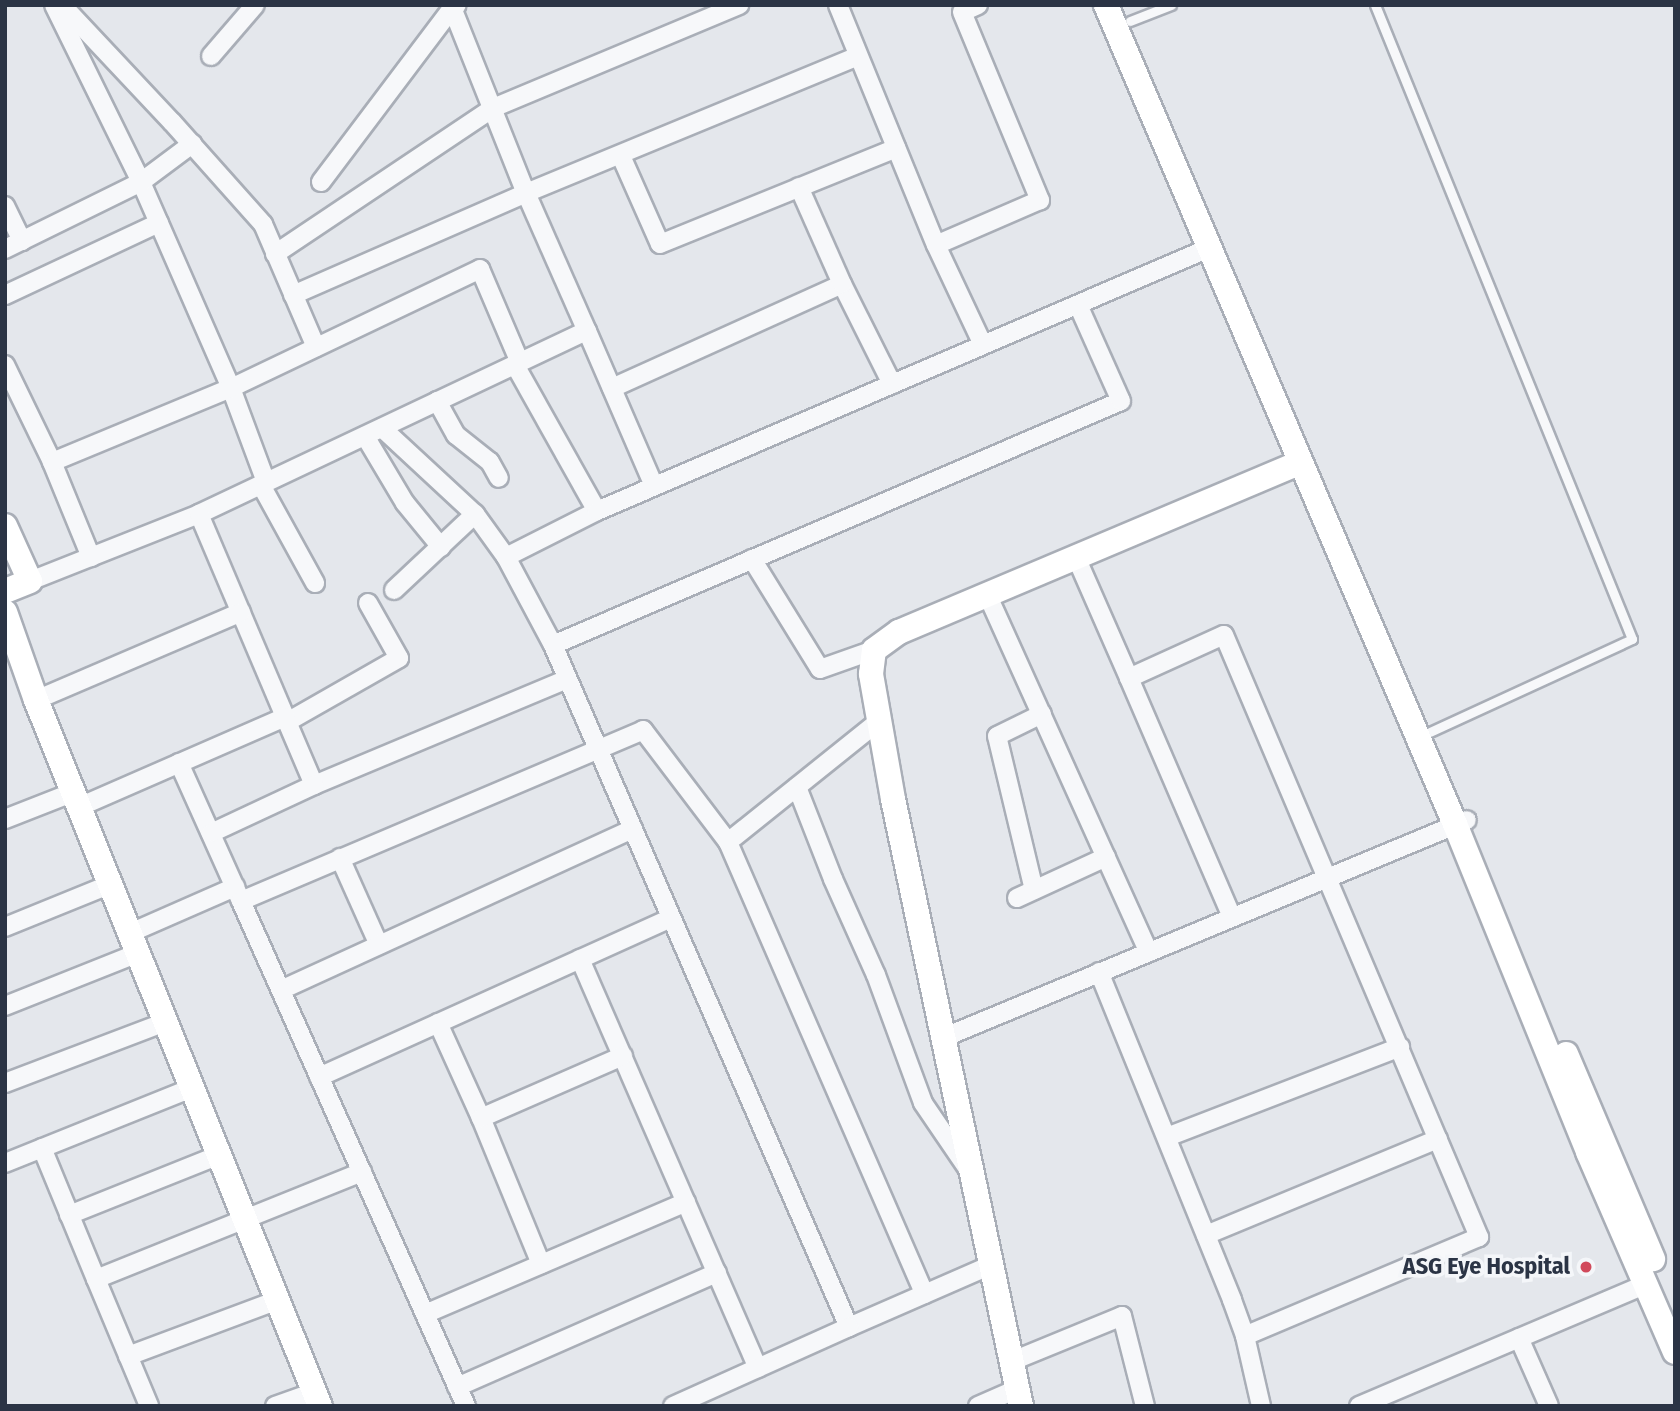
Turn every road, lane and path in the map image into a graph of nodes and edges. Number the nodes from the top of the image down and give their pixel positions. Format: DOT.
graph roads {
  1 [pos="54,5"];
  2 [pos="62,5"];
  3 [pos="255,5"];
  4 [pos="838,5"];
  5 [pos="1106,5"];
  6 [pos="1171,5"];
  7 [pos="1375,5"];
  8 [pos="454,6"];
  9 [pos="728,7"];
  10 [pos="966,7"];
  11 [pos="1127,13"];
  12 [pos="211,56"];
  13 [pos="859,56"];
  14 [pos="492,108"];
  15 [pos="192,144"];
  16 [pos="897,148"];
  17 [pos="621,156"];
  18 [pos="141,182"];
  19 [pos="321,182"];
  20 [pos="799,187"];
  21 [pos="526,193"];
  22 [pos="5,206"];
  23 [pos="159,223"];
  24 [pos="13,245"];
  25 [pos="936,245"];
  26 [pos="1209,248"];
  27 [pos="275,254"];
  28 [pos="842,284"];
  29 [pos="5,295"];
  30 [pos="293,295"];
  31 [pos="1078,305"];
  32 [pos="587,331"];
  33 [pos="983,345"];
  34 [pos="316,347"];
  35 [pos="518,364"];
  36 [pos="5,365"];
  37 [pos="892,384"];
  38 [pos="231,388"];
  39 [pos="612,388"];
  40 [pos="437,401"];
  41 [pos="382,428"];
  42 [pos="365,436"];
  43 [pos="52,462"];
  44 [pos="1300,463"];
  45 [pos="499,478"];
  46 [pos="263,483"];
  47 [pos="654,486"];
  48 [pos="597,511"];
  49 [pos="199,514"];
  50 [pos="475,514"];
  51 [pos="5,526"];
  52 [pos="441,547"];
  53 [pos="506,556"];
  54 [pos="91,557"];
  55 [pos="1076,557"];
  56 [pos="752,559"];
  57 [pos="30,581"];
  58 [pos="315,583"];
  59 [pos="394,590"];
  60 [pos="5,591"];
  61 [pos="987,594"];
  62 [pos="368,603"];
  63 [pos="5,612"];
  64 [pos="241,612"];
  65 [pos="553,645"];
  66 [pos="874,650"];
  67 [pos="1129,678"];
  68 [pos="567,679"];
  69 [pos="36,700"];
  70 [pos="1042,714"];
  71 [pos="286,719"];
  72 [pos="879,722"];
  73 [pos="1430,732"];
  74 [pos="597,747"];
  75 [pos="179,763"];
  76 [pos="314,785"];
  77 [pos="797,787"];
  78 [pos="76,799"];
  79 [pos="6,817"];
  80 [pos="1461,822"];
  81 [pos="633,829"];
  82 [pos="211,833"];
  83 [pos="728,842"];
  84 [pos="1106,857"];
  85 [pos="341,858"];
  86 [pos="1328,877"];
  87 [pos="111,884"];
  88 [pos="1034,890"];
  89 [pos="238,894"];
  90 [pos="1017,898"];
  91 [pos="1233,917"];
  92 [pos="671,918"];
  93 [pos="5,927"];
  94 [pos="134,943"];
  95 [pos="379,944"];
  96 [pos="1149,952"];
  97 [pos="580,959"];
  98 [pos="1099,972"];
  99 [pos="281,990"];
  100 [pos="5,1006"];
  101 [pos="166,1022"];
  102 [pos="438,1023"];
  103 [pos="944,1037"];
  104 [pos="1400,1047"];
  105 [pos="622,1056"];
  106 [pos="319,1077"];
  107 [pos="5,1083"];
  108 [pos="192,1088"];
  109 [pos="481,1118"];
  110 [pos="1167,1138"];
  111 [pos="1438,1139"];
  112 [pos="42,1148"];
  113 [pos="219,1155"];
  114 [pos="5,1163"];
  115 [pos="362,1172"];
  116 [pos="972,1175"];
  117 [pos="686,1202"];
  118 [pos="69,1215"];
  119 [pos="246,1221"];
  120 [pos="1206,1235"];
  121 [pos="541,1264"];
  122 [pos="990,1265"];
  123 [pos="717,1273"];
  124 [pos="96,1279"];
  125 [pos="1646,1284"];
  126 [pos="925,1294"];
  127 [pos="278,1300"];
  128 [pos="1675,1309"];
  129 [pos="425,1314"];
  130 [pos="849,1327"];
  131 [pos="1245,1336"];
  132 [pos="1519,1338"];
  133 [pos="1675,1352"];
  134 [pos="128,1356"];
  135 [pos="1010,1362"];
  136 [pos="758,1368"];
  137 [pos="457,1387"];
  138 [pos="1019,1397"];
  139 [pos="317,1399"];
  140 [pos="149,1406"];
  141 [pos="275,1406"];
  142 [pos="466,1406"];
  143 [pos="673,1406"];
  144 [pos="978,1406"];
  145 [pos="1145,1406"];
  146 [pos="1261,1406"];
  147 [pos="1359,1406"];
  148 [pos="1549,1406"];
  1 -- 18 [label="street"];
  2 -- 15 [label="street"];
  3 -- 12 [label="street"];
  4 -- 13 [label="street"];
  5 -- 26 [label="street"];
  6 -- 11 [label="lane"];
  7 -- 73 [label="lane"];
  8 -- 14 [label="street"];
  8 -- 19 [label="street"];
  9 -- 14 [label="street"];
  10 -- 25 [label="street"];
  11 -- 73 [label="street"];
  13 -- 16 [label="street"];
  13 -- 17 [label="street"];
  14 -- 21 [label="street"];
  14 -- 27 [label="street"];
  15 -- 18 [label="street"];
  15 -- 27 [label="street"];
  16 -- 20 [label="street"];
  16 -- 25 [label="street"];
  17 -- 20 [label="street"];
  17 -- 21 [label="street"];
  18 -- 23 [label="street"];
  18 -- 24 [label="street"];
  20 -- 28 [label="street"];
  21 -- 30 [label="street"];
  21 -- 32 [label="street"];
  22 -- 24 [label="street"];
  23 -- 29 [label="street"];
  23 -- 38 [label="street"];
  25 -- 33 [label="street"];
  26 -- 31 [label="street"];
  26 -- 44 [label="street"];
  27 -- 30 [label="street"];
  28 -- 37 [label="street"];
  28 -- 39 [label="street"];
  30 -- 34 [label="street"];
  31 -- 33 [label="street"];
  31 -- 56 [label="street"];
  32 -- 35 [label="street"];
  32 -- 39 [label="street"];
  33 -- 37 [label="street"];
  34 -- 35 [label="street"];
  34 -- 38 [label="street"];
  35 -- 40 [label="street"];
  35 -- 48 [label="street"];
  36 -- 43 [label="street"];
  37 -- 47 [label="street"];
  38 -- 43 [label="street"];
  38 -- 46 [label="street"];
  39 -- 47 [label="street"];
  40 -- 41 [label="street"];
  40 -- 45 [label="street"];
  41 -- 42 [label="street"];
  41 -- 50 [label="street"];
  42 -- 46 [label="street"];
  42 -- 52 [label="street"];
  43 -- 54 [label="street"];
  44 -- 55 [label="street"];
  44 -- 80 [label="street"];
  46 -- 49 [label="street"];
  46 -- 58 [label="street"];
  47 -- 48 [label="street"];
  48 -- 53 [label="street"];
  49 -- 54 [label="street"];
  49 -- 64 [label="street"];
  50 -- 52 [label="street"];
  50 -- 53 [label="street"];
  51 -- 57 [label="street"];
  52 -- 59 [label="street"];
  53 -- 65 [label="street"];
  54 -- 57 [label="street"];
  55 -- 61 [label="street"];
  55 -- 67 [label="street"];
  56 -- 65 [label="street"];
  56 -- 66 [label="street"];
  57 -- 60 [label="street"];
  61 -- 66 [label="street"];
  61 -- 70 [label="street"];
  62 -- 71 [label="street"];
  63 -- 69 [label="street"];
  64 -- 69 [label="street"];
  64 -- 71 [label="street"];
  65 -- 68 [label="street"];
  66 -- 72 [label="street"];
  67 -- 86 [label="street"];
  67 -- 91 [label="street"];
  68 -- 74 [label="street"];
  68 -- 76 [label="street"];
  69 -- 78 [label="street"];
  70 -- 84 [label="street"];
  70 -- 88 [label="street"];
  71 -- 75 [label="street"];
  71 -- 76 [label="street"];
  72 -- 77 [label="street"];
  72 -- 103 [label="street"];
  73 -- 80 [label="street"];
  74 -- 81 [label="street"];
  74 -- 83 [label="street"];
  74 -- 85 [label="street"];
  75 -- 78 [label="street"];
  75 -- 82 [label="street"];
  76 -- 82 [label="street"];
  77 -- 83 [label="street"];
  77 -- 116 [label="street"];
  78 -- 79 [label="street"];
  78 -- 87 [label="street"];
  80 -- 86 [label="street"];
  80 -- 125 [label="street"];
  80 -- 128 [label="street"];
  81 -- 92 [label="street"];
  81 -- 95 [label="street"];
  82 -- 89 [label="street"];
  83 -- 126 [label="street"];
  84 -- 88 [label="street"];
  84 -- 96 [label="street"];
  85 -- 89 [label="street"];
  85 -- 95 [label="street"];
  86 -- 91 [label="street"];
  86 -- 104 [label="street"];
  87 -- 93 [label="street"];
  87 -- 94 [label="street"];
  88 -- 90 [label="street"];
  89 -- 94 [label="street"];
  89 -- 99 [label="street"];
  91 -- 96 [label="street"];
  92 -- 97 [label="street"];
  92 -- 130 [label="street"];
  94 -- 100 [label="street"];
  94 -- 101 [label="street"];
  95 -- 99 [label="street"];
  96 -- 98 [label="street"];
  97 -- 102 [label="street"];
  97 -- 105 [label="street"];
  98 -- 103 [label="street"];
  98 -- 110 [label="street"];
  99 -- 106 [label="street"];
  101 -- 107 [label="street"];
  101 -- 108 [label="street"];
  102 -- 106 [label="street"];
  102 -- 109 [label="street"];
  103 -- 116 [label="street"];
  104 -- 110 [label="street"];
  104 -- 111 [label="street"];
  105 -- 109 [label="street"];
  105 -- 117 [label="street"];
  106 -- 115 [label="street"];
  108 -- 112 [label="street"];
  108 -- 113 [label="street"];
  109 -- 121 [label="street"];
  110 -- 120 [label="street"];
  111 -- 120 [label="street"];
  111 -- 131 [label="street"];
  112 -- 114 [label="street"];
  112 -- 118 [label="street"];
  113 -- 118 [label="street"];
  113 -- 119 [label="street"];
  115 -- 119 [label="street"];
  115 -- 129 [label="street"];
  116 -- 122 [label="street"];
  117 -- 121 [label="street"];
  117 -- 123 [label="street"];
  118 -- 124 [label="street"];
  119 -- 124 [label="street"];
  119 -- 127 [label="street"];
  120 -- 131 [label="street"];
  121 -- 129 [label="street"];
  122 -- 126 [label="street"];
  122 -- 135 [label="street"];
  123 -- 136 [label="street"];
  123 -- 137 [label="street"];
  124 -- 134 [label="street"];
  125 -- 132 [label="street"];
  125 -- 133 [label="street"];
  126 -- 130 [label="street"];
  127 -- 134 [label="street"];
  127 -- 139 [label="street"];
  129 -- 137 [label="street"];
  130 -- 136 [label="street"];
  131 -- 146 [label="street"];
  132 -- 147 [label="street"];
  132 -- 148 [label="street"];
  134 -- 140 [label="street"];
  135 -- 138 [label="street"];
  135 -- 145 [label="street"];
  136 -- 143 [label="street"];
  137 -- 142 [label="street"];
  138 -- 144 [label="street"];
  139 -- 141 [label="street"];
}
